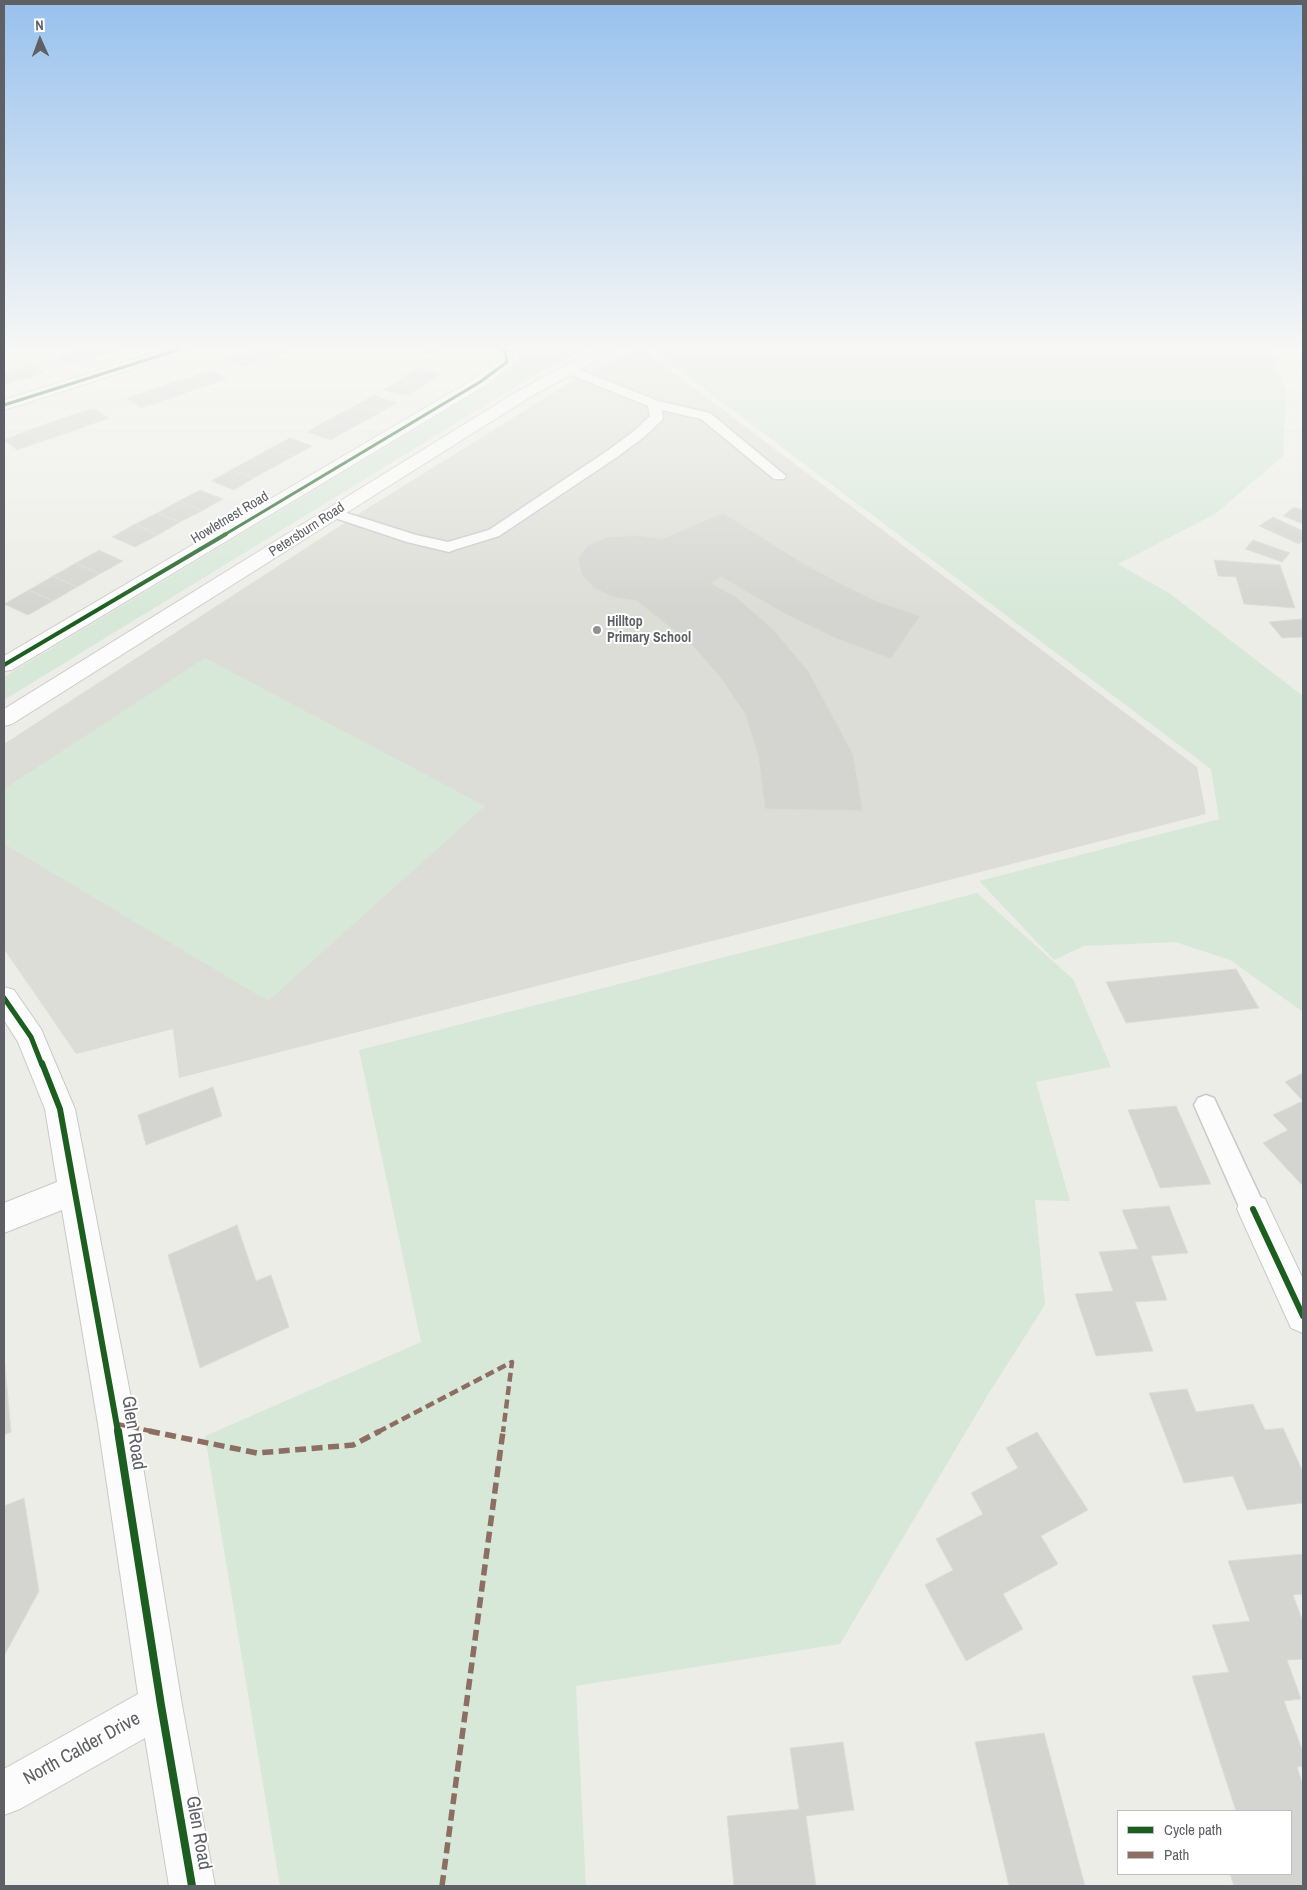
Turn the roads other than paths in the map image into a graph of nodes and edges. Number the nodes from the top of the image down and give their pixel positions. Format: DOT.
graph roads {
  1 [pos="393,434"];
  2 [pos="460,434"];
  3 [pos="639,434"];
  4 [pos="727,434"];
  5 [pos="779,476"];
  6 [pos="334,513"];
  7 [pos="4,665"];
  8 [pos="4,719"];
  9 [pos="4,998"];
  10 [pos="1206,1105"];
  11 [pos="74,1190"];
  12 [pos="1253,1209"];
  13 [pos="4,1218"];
  14 [pos="1303,1316"];
  15 [pos="161,1705"];
  16 [pos="4,1793"];
  17 [pos="192,1886"];
  1 -- 7 [label="street, Howletnest Road"];
  2 -- 6 [label="street, Petersburn Road"];
  3 -- 6 [label="lane"];
  4 -- 5 [label="lane"];
  6 -- 8 [label="street, Petersburn Road"];
  9 -- 11 [label="street, Glen Road"];
  10 -- 12 [label="lane"];
  11 -- 13 [label="street"];
  11 -- 15 [label="street, Glen Road"];
  12 -- 14 [label="street"];
  15 -- 16 [label="street, North Calder Drive"];
  15 -- 17 [label="street, Glen Road"];
}
